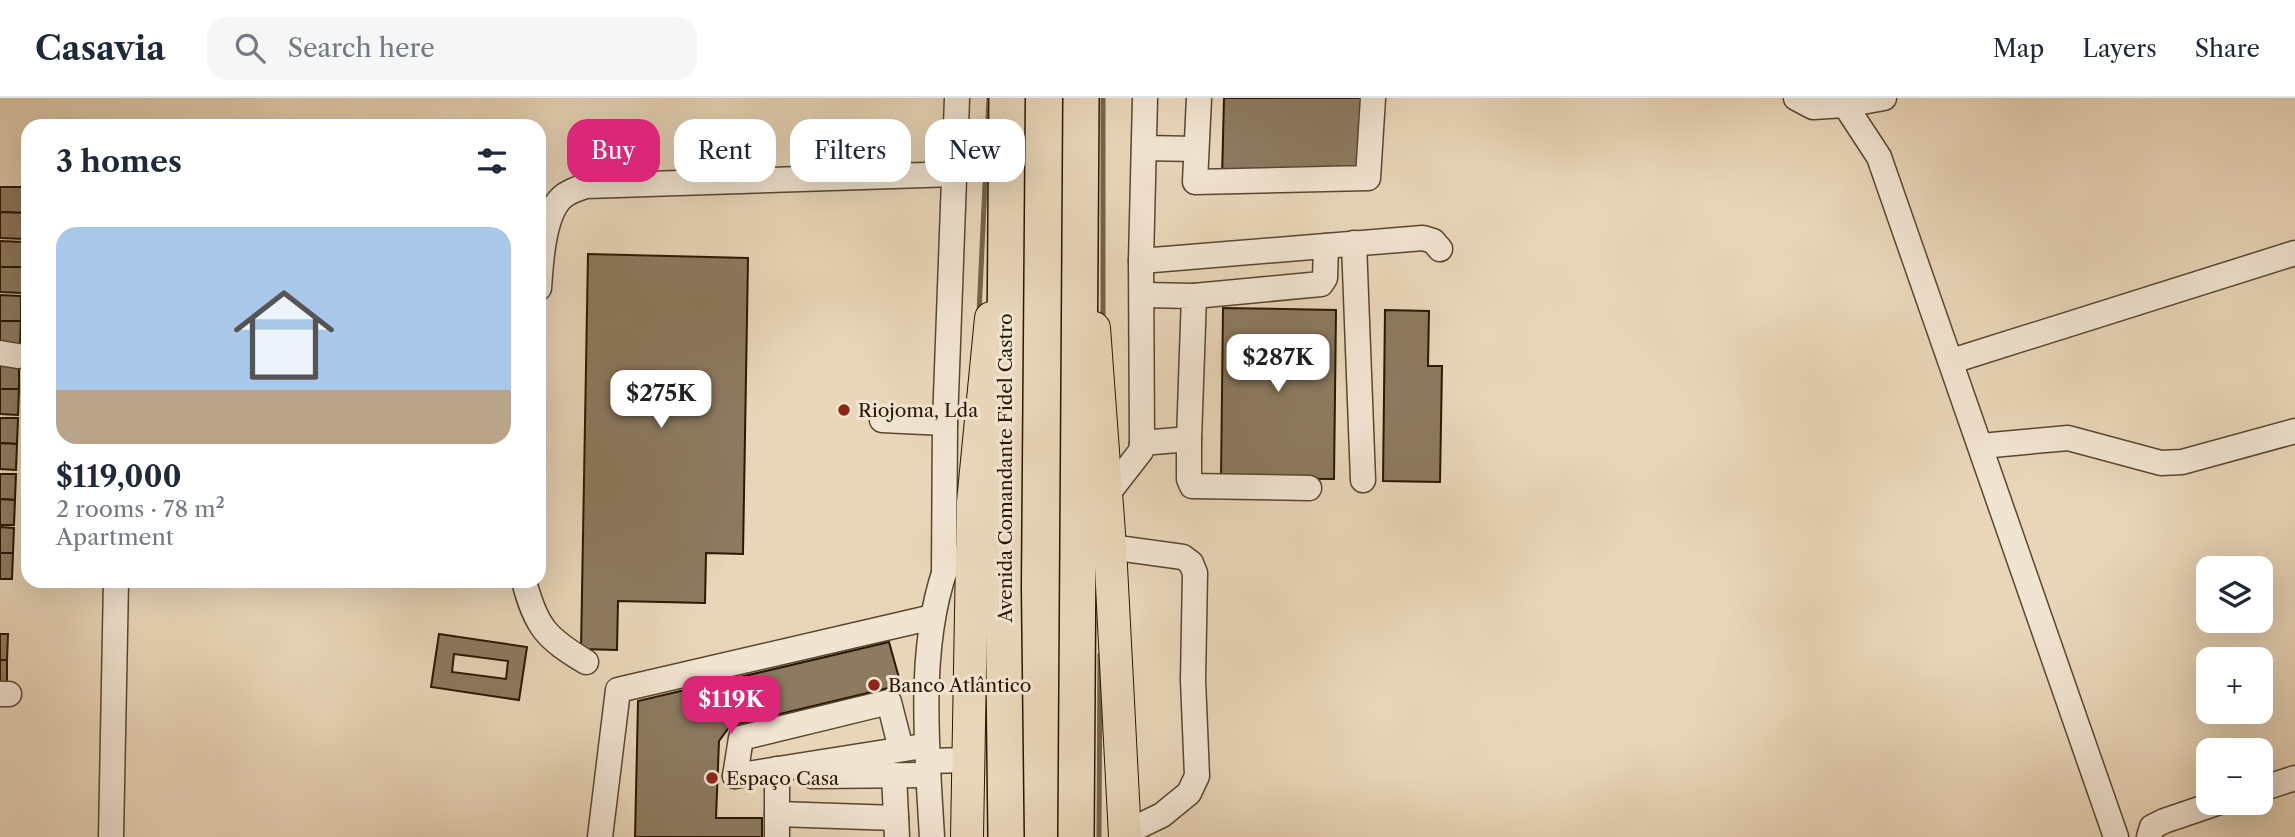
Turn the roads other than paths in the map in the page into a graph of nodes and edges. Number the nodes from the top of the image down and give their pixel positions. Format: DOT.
graph roads {
  1 [pos="957,98"];
  2 [pos="1145,98"];
  3 [pos="1199,98"];
  4 [pos="1373,98"];
  5 [pos="1796,98"];
  6 [pos="1884,98"];
  7 [pos="1081,102"];
  8 [pos="1844,102"];
  9 [pos="1007,103"];
  10 [pos="956,119"];
  11 [pos="1144,148"];
  12 [pos="1196,149"];
  13 [pos="925,175"];
  14 [pos="955,182"];
  15 [pos="546,236"];
  16 [pos="1354,243"];
  17 [pos="1326,246"];
  18 [pos="1440,249"];
  19 [pos="2295,253"];
  20 [pos="1142,261"];
  21 [pos="1143,295"];
  22 [pos="1194,296"];
  23 [pos="1952,361"];
  24 [pos="882,420"];
  25 [pos="945,423"];
  26 [pos="2295,431"];
  27 [pos="1189,439"];
  28 [pos="1142,443"];
  29 [pos="1981,446"];
  30 [pos="1363,480"];
  31 [pos="1309,488"];
  32 [pos="1106,496"];
  33 [pos="973,502"];
  34 [pos="1110,547"];
  35 [pos="944,573"];
  36 [pos="116,588"];
  37 [pos="526,588"];
  38 [pos="933,617"];
  39 [pos="586,662"];
  40 [pos="901,749"];
  41 [pos="928,760"];
  42 [pos="968,760"];
  43 [pos="778,772"];
  44 [pos="894,775"];
  45 [pos="2295,778"];
  46 [pos="2273,785"];
  47 [pos="2196,810"];
  48 [pos="777,826"];
  49 [pos="897,828"];
  50 [pos="1125,835"];
  51 [pos="111,837"];
  52 [pos="600,837"];
  53 [pos="932,837"];
  54 [pos="967,837"];
  55 [pos="1006,837"];
  56 [pos="1076,837"];
  57 [pos="2116,837"];
  58 [pos="2149,837"];
  1 -- 10 [label="street"];
  2 -- 11 [label="street"];
  3 -- 12 [label="street"];
  4 -- 12 [label="street"];
  5 -- 8 [label="street"];
  6 -- 8 [label="street"];
  7 -- 32 [label="main road"];
  7 -- 56 [label="highway"];
  8 -- 23 [label="street"];
  9 -- 33 [label="main road"];
  9 -- 55 [label="highway, Avenida Comandante Fidel Castro"];
  11 -- 12 [label="street"];
  11 -- 20 [label="street"];
  13 -- 15 [label="street"];
  14 -- 25 [label="street"];
  16 -- 17 [label="street"];
  16 -- 18 [label="street"];
  16 -- 30 [label="street"];
  17 -- 20 [label="street"];
  17 -- 22 [label="street"];
  19 -- 23 [label="street"];
  20 -- 21 [label="street"];
  21 -- 22 [label="street"];
  21 -- 28 [label="street"];
  22 -- 27 [label="street"];
  23 -- 29 [label="street"];
  24 -- 25 [label="street"];
  25 -- 35 [label="street"];
  26 -- 29 [label="street"];
  27 -- 28 [label="street"];
  27 -- 31 [label="street"];
  28 -- 32 [label="street"];
  29 -- 57 [label="street"];
  32 -- 34 [label="main road"];
  33 -- 35 [label="street"];
  33 -- 42 [label="main road"];
  34 -- 50 [label="main road"];
  34 -- 50 [label="street"];
  35 -- 38 [label="street"];
  36 -- 51 [label="street"];
  37 -- 39 [label="street"];
  38 -- 41 [label="street"];
  38 -- 52 [label="street"];
  40 -- 41 [label="street"];
  40 -- 43 [label="street"];
  40 -- 43 [label="street"];
  41 -- 42 [label="street"];
  41 -- 44 [label="street"];
  41 -- 53 [label="street"];
  42 -- 54 [label="main road"];
  43 -- 44 [label="street"];
  43 -- 48 [label="street"];
  44 -- 49 [label="street"];
  45 -- 46 [label="street"];
  47 -- 58 [label="street"];
  48 -- 49 [label="street"];
}
